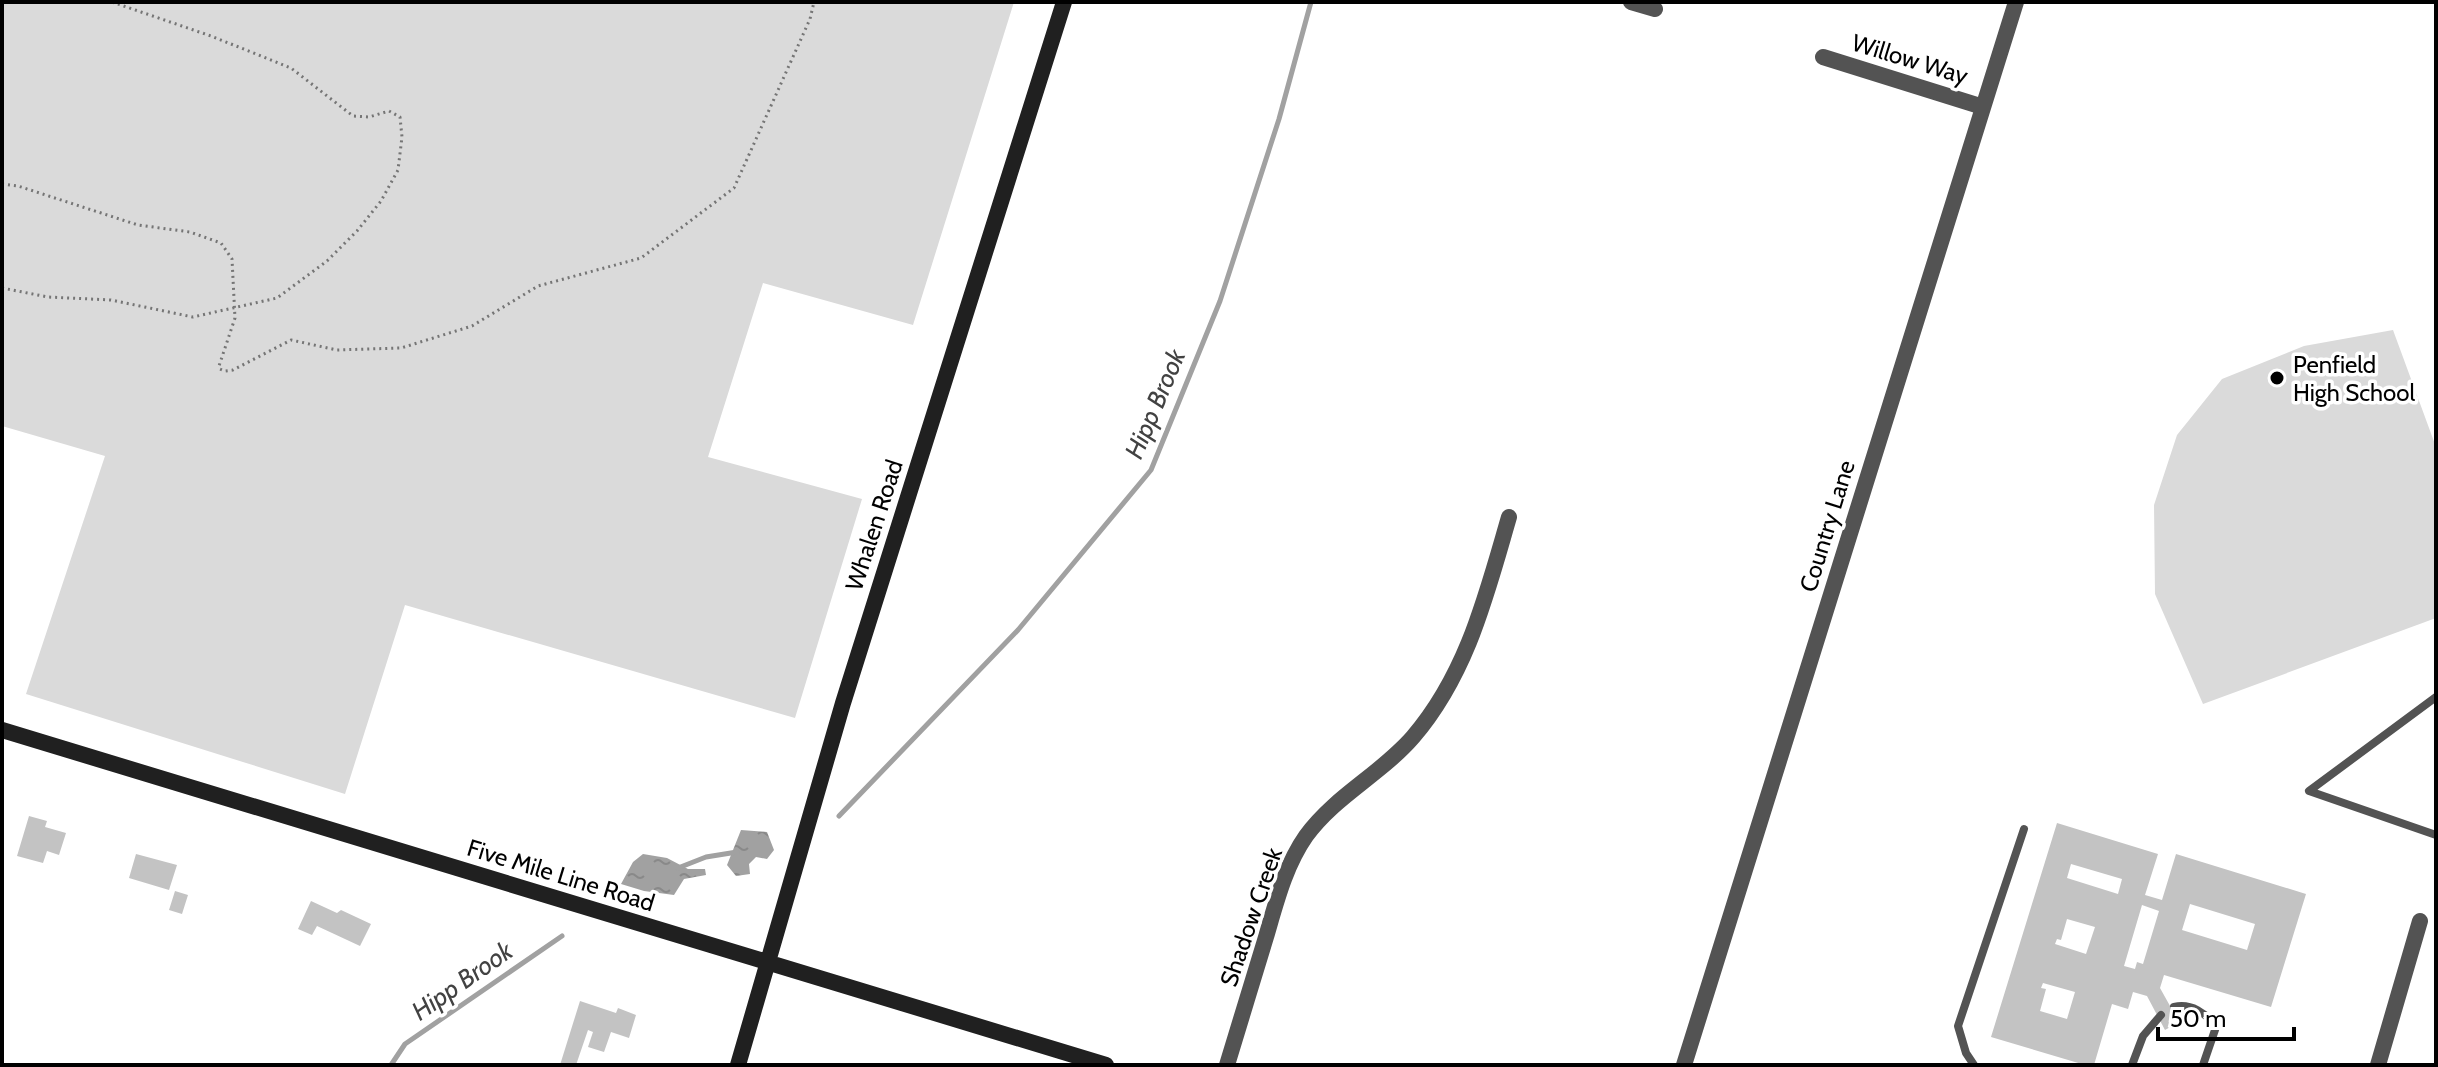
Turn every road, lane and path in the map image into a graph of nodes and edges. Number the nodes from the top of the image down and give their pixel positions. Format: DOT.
graph roads {
  1 [pos="112,2"];
  2 [pos="814,2"];
  3 [pos="1064,2"];
  4 [pos="1631,2"];
  5 [pos="2016,2"];
  6 [pos="1655,9"];
  7 [pos="1823,57"];
  8 [pos="1983,107"];
  9 [pos="2,184"];
  10 [pos="2,288"];
  11 [pos="235,307"];
  12 [pos="1509,517"];
  13 [pos="2436,697"];
  14 [pos="2,730"];
  15 [pos="2024,829"];
  16 [pos="2436,835"];
  17 [pos="2420,921"];
  18 [pos="766,963"];
  19 [pos="2174,1007"];
  20 [pos="2161,1015"];
  21 [pos="738,1065"];
  22 [pos="1106,1065"];
  23 [pos="1227,1065"];
  24 [pos="1684,1065"];
  25 [pos="1974,1065"];
  26 [pos="2132,1065"];
  27 [pos="2203,1065"];
  28 [pos="2378,1065"];
  1 -- 11 [label="path"];
  2 -- 11 [label="path"];
  3 -- 18 [label="main road, Whalen Road"];
  4 -- 6 [label="street"];
  5 -- 8 [label="street, Country Lane"];
  7 -- 8 [label="street, Willow Way"];
  8 -- 24 [label="street, Country Lane"];
  9 -- 11 [label="path"];
  10 -- 11 [label="path"];
  12 -- 23 [label="street, Shadow Creek"];
  13 -- 16 [label="lane"];
  14 -- 18 [label="main road, Five Mile Line Road"];
  15 -- 25 [label="lane"];
  17 -- 28 [label="street"];
  18 -- 21 [label="main road, Whalen Road"];
  18 -- 22 [label="main road, Five Mile Line Road"];
  19 -- 27 [label="lane"];
  20 -- 26 [label="lane"];
}
